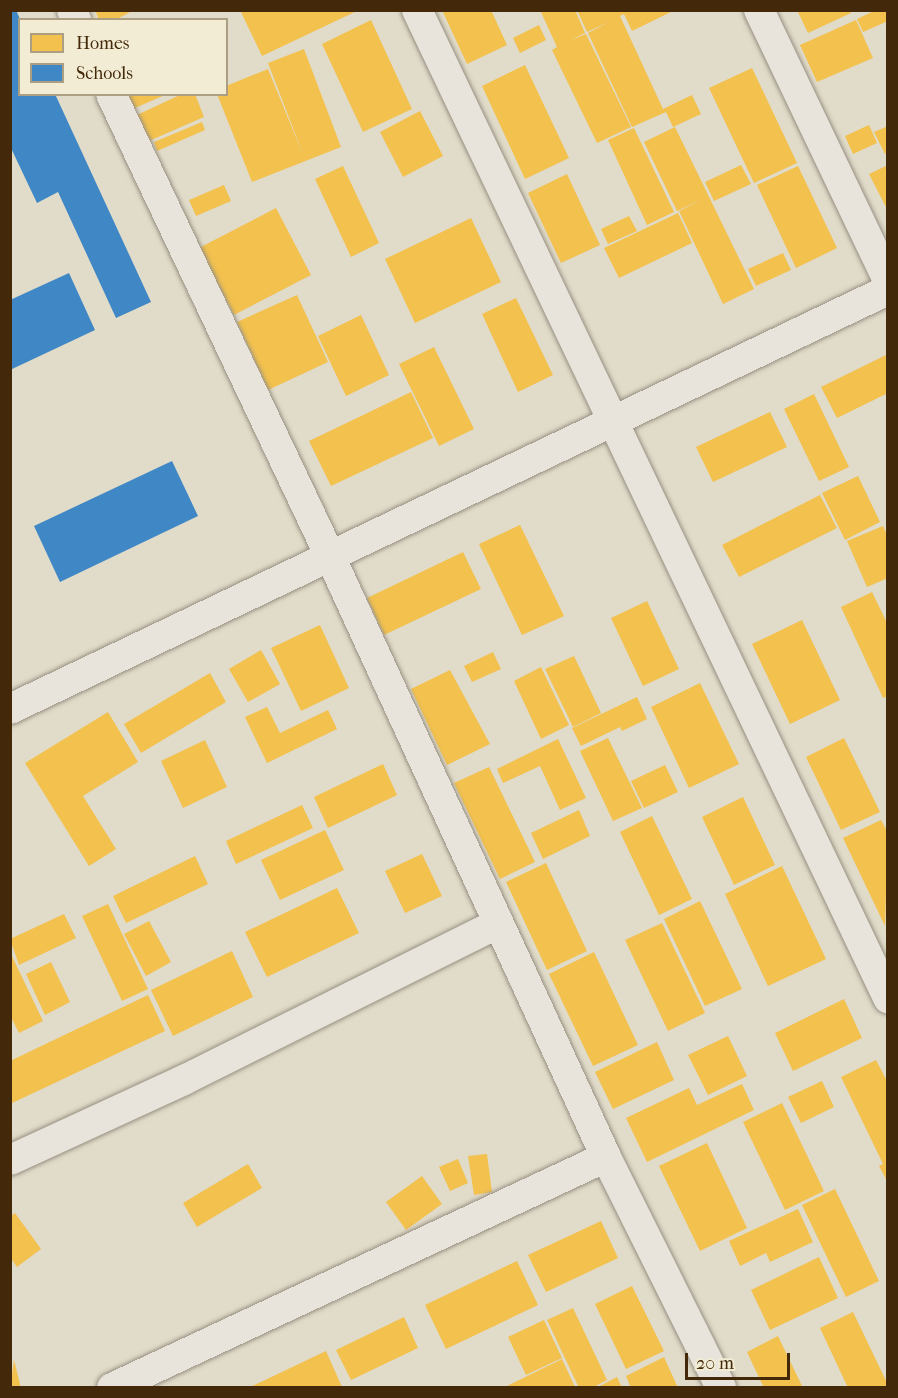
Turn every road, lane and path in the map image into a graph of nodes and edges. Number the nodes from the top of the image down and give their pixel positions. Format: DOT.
graph roads {
  1 [pos="417,10"];
  2 [pos="759,10"];
  3 [pos="112,96"];
  4 [pos="888,280"];
  5 [pos="888,290"];
  6 [pos="612,421"];
  7 [pos="330,556"];
  8 [pos="10,709"];
  9 [pos="497,924"];
  10 [pos="888,998"];
  11 [pos="606,1157"];
  12 [pos="10,1161"];
  13 [pos="112,1388"];
  14 [pos="721,1388"];
  1 -- 6 [label="street"];
  2 -- 4 [label="street"];
  3 -- 7 [label="street"];
  5 -- 6 [label="street"];
  6 -- 7 [label="street"];
  6 -- 10 [label="street"];
  7 -- 8 [label="street"];
  7 -- 9 [label="street"];
  9 -- 11 [label="street"];
  9 -- 12 [label="street"];
  11 -- 13 [label="street"];
  11 -- 14 [label="street"];
}
